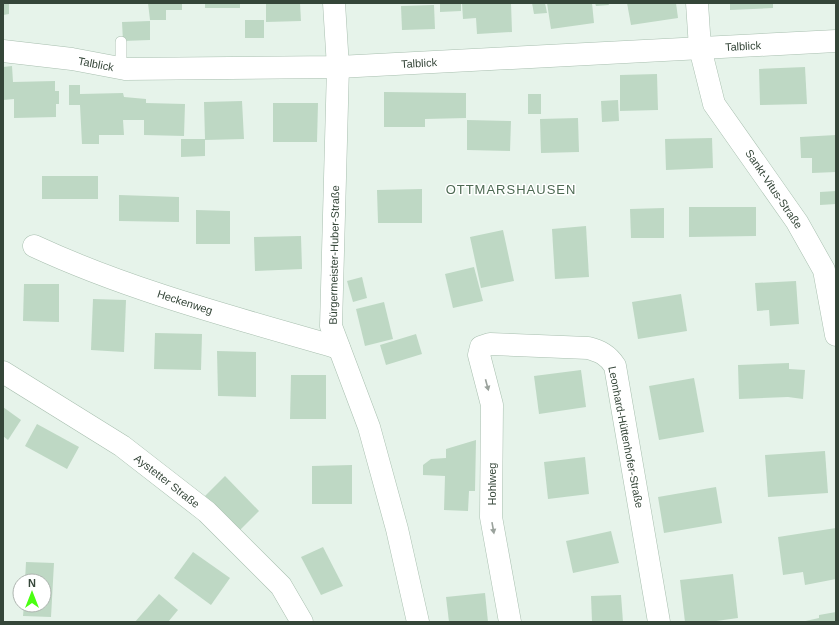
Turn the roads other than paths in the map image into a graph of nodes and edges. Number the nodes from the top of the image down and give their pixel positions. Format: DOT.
graph roads {
  1 [pos="334,3"];
  2 [pos="697,3"];
  3 [pos="836,41"];
  4 [pos="121,42"];
  5 [pos="700,48"];
  6 [pos="3,51"];
  7 [pos="338,67"];
  8 [pos="121,68"];
  9 [pos="34,246"];
  10 [pos="836,335"];
  11 [pos="481,347"];
  12 [pos="339,348"];
  13 [pos="3,372"];
  14 [pos="302,622"];
  15 [pos="418,622"];
  16 [pos="510,622"];
  17 [pos="659,622"];
  1 -- 7 [label="street, Bürgermeister-Huber-Straße"];
  2 -- 5 [label="street, Sankt-Vitus-Straße"];
  3 -- 5 [label="street, Talblick"];
  4 -- 8 [label="lane"];
  5 -- 7 [label="street, Talblick"];
  5 -- 10 [label="street, Sankt-Vitus-Straße"];
  6 -- 8 [label="street, Talblick"];
  7 -- 8 [label="street, Talblick"];
  7 -- 12 [label="street, Bürgermeister-Huber-Straße"];
  9 -- 12 [label="street, Heckenweg"];
  11 -- 16 [label="street, Hohlweg, one-way"];
  11 -- 17 [label="street, Leonhard-Hüttenhofer-Straße"];
  12 -- 15 [label="street, Bürgermeister-Huber-Straße"];
  13 -- 14 [label="street, Aystetter Straße"];
}
